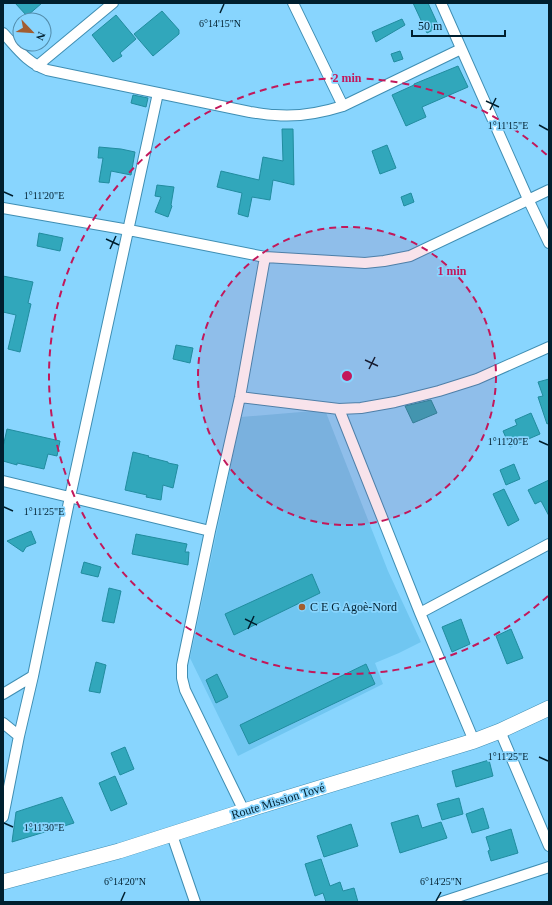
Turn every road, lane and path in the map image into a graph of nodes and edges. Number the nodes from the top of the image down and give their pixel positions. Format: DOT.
graph roads {
  1 [pos="113,3"];
  2 [pos="293,3"];
  3 [pos="441,3"];
  4 [pos="3,33"];
  5 [pos="461,50"];
  6 [pos="37,66"];
  7 [pos="158,93"];
  8 [pos="343,106"];
  9 [pos="549,190"];
  10 [pos="528,199"];
  11 [pos="3,208"];
  12 [pos="129,230"];
  13 [pos="549,243"];
  14 [pos="265,257"];
  15 [pos="549,347"];
  16 [pos="240,397"];
  17 [pos="339,409"];
  18 [pos="3,481"];
  19 [pos="70,497"];
  20 [pos="210,531"];
  21 [pos="549,544"];
  22 [pos="420,613"];
  23 [pos="33,676"];
  24 [pos="3,694"];
  25 [pos="549,708"];
  26 [pos="3,724"];
  27 [pos="500,731"];
  28 [pos="19,736"];
  29 [pos="474,740"];
  30 [pos="244,811"];
  31 [pos="3,817"];
  32 [pos="172,835"];
  33 [pos="549,846"];
  34 [pos="549,867"];
  35 [pos="3,882"];
  36 [pos="195,902"];
  37 [pos="442,902"];
  1 -- 6 [label="street"];
  2 -- 8 [label="street"];
  3 -- 5 [label="street"];
  4 -- 6 [label="street"];
  5 -- 8 [label="street"];
  5 -- 10 [label="street"];
  6 -- 7 [label="street"];
  7 -- 8 [label="street"];
  7 -- 12 [label="street"];
  9 -- 10 [label="street"];
  10 -- 13 [label="street"];
  10 -- 14 [label="street"];
  11 -- 12 [label="street"];
  12 -- 14 [label="street"];
  12 -- 19 [label="street"];
  14 -- 16 [label="street"];
  15 -- 17 [label="street"];
  16 -- 17 [label="street"];
  16 -- 20 [label="street"];
  17 -- 22 [label="street"];
  18 -- 19 [label="street"];
  19 -- 20 [label="street"];
  19 -- 23 [label="street"];
  20 -- 30 [label="street"];
  21 -- 22 [label="street"];
  22 -- 29 [label="street"];
  23 -- 24 [label="street"];
  23 -- 28 [label="street"];
  25 -- 27 [label="street, Route Mission Tové"];
  26 -- 28 [label="street"];
  27 -- 29 [label="street, Route Mission Tové"];
  27 -- 33 [label="street"];
  28 -- 31 [label="street"];
  29 -- 30 [label="street, Route Mission Tové"];
  30 -- 32 [label="street, Route Mission Tové"];
  32 -- 35 [label="street, Route Mission Tové"];
  32 -- 36 [label="street"];
  34 -- 37 [label="street"];
}
